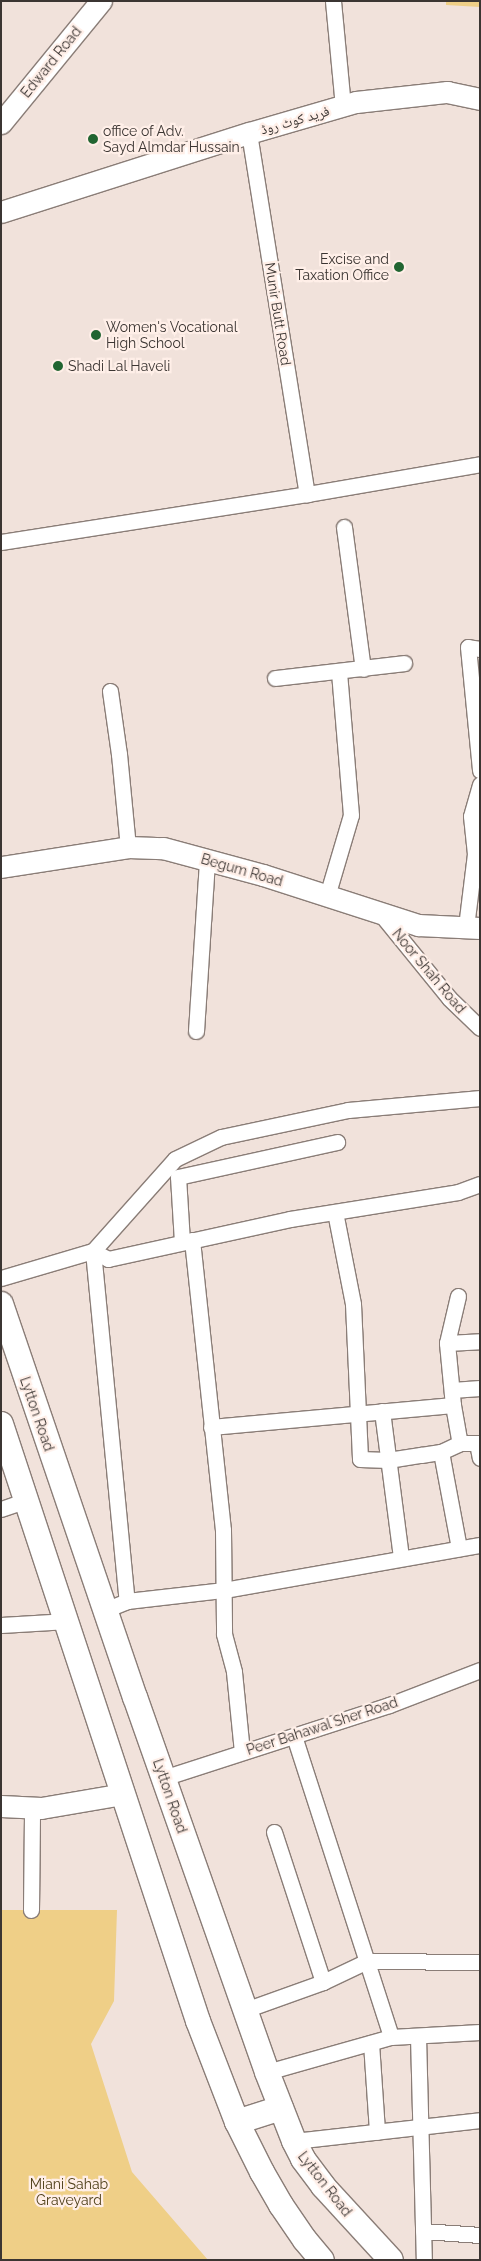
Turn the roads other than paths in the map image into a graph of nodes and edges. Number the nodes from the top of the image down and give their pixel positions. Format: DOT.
graph roads {
  1 [pos="101,1"];
  2 [pos="333,1"];
  3 [pos="480,99"];
  4 [pos="343,106"];
  5 [pos="1,123"];
  6 [pos="249,133"];
  7 [pos="1,212"];
  8 [pos="480,464"];
  9 [pos="307,494"];
  10 [pos="344,527"];
  11 [pos="1,542"];
  12 [pos="480,650"];
  13 [pos="404,663"];
  14 [pos="363,669"];
  15 [pos="339,672"];
  16 [pos="275,678"];
  17 [pos="110,691"];
  18 [pos="480,770"];
  19 [pos="480,784"];
  20 [pos="128,847"];
  21 [pos="207,860"];
  22 [pos="1,867"];
  23 [pos="327,896"];
  24 [pos="380,913"];
  25 [pos="473,928"];
  26 [pos="480,1028"];
  27 [pos="196,1030"];
  28 [pos="480,1098"];
  29 [pos="337,1142"];
  30 [pos="480,1184"];
  31 [pos="335,1212"];
  32 [pos="187,1241"];
  33 [pos="93,1251"];
  34 [pos="1,1278"];
  35 [pos="458,1296"];
  36 [pos="1,1304"];
  37 [pos="480,1341"];
  38 [pos="447,1343"];
  39 [pos="480,1388"];
  40 [pos="452,1397"];
  41 [pos="382,1411"];
  42 [pos="356,1414"];
  43 [pos="2,1426"];
  44 [pos="211,1427"];
  45 [pos="460,1443"];
  46 [pos="478,1443"];
  47 [pos="441,1452"];
  48 [pos="480,1458"];
  49 [pos="388,1460"];
  50 [pos="27,1500"];
  51 [pos="1,1508"];
  52 [pos="480,1544"];
  53 [pos="459,1548"];
  54 [pos="401,1557"];
  55 [pos="224,1590"];
  56 [pos="127,1602"];
  57 [pos="105,1610"];
  58 [pos="68,1622"];
  59 [pos="1,1624"];
  60 [pos="480,1670"];
  61 [pos="294,1736"];
  62 [pos="242,1752"];
  63 [pos="163,1778"];
  64 [pos="123,1794"];
  65 [pos="1,1806"];
  66 [pos="32,1808"];
  67 [pos="274,1832"];
  68 [pos="31,1910"];
  69 [pos="366,1961"];
  70 [pos="480,1962"];
  71 [pos="323,1982"];
  72 [pos="245,2010"];
  73 [pos="480,2032"];
  74 [pos="418,2036"];
  75 [pos="391,2038"];
  76 [pos="371,2043"];
  77 [pos="267,2072"];
  78 [pos="281,2108"];
  79 [pos="480,2120"];
  80 [pos="237,2122"];
  81 [pos="420,2127"];
  82 [pos="377,2132"];
  83 [pos="294,2141"];
  84 [pos="423,2231"];
  85 [pos="480,2235"];
  86 [pos="322,2260"];
  87 [pos="391,2260"];
  88 [pos="424,2260"];
  1 -- 5 [label="street, Edward Road"];
  2 -- 4 [label="street"];
  3 -- 4 [label="street, فرید کوٹ روڈ"];
  4 -- 6 [label="street, فرید کوٹ روڈ"];
  6 -- 7 [label="street, فرید کوٹ روڈ"];
  6 -- 9 [label="street, Munir Butt Road"];
  8 -- 9 [label="street"];
  9 -- 11 [label="street"];
  10 -- 14 [label="street"];
  12 -- 18 [label="street"];
  13 -- 14 [label="street"];
  14 -- 15 [label="street"];
  15 -- 16 [label="street"];
  15 -- 23 [label="street"];
  17 -- 20 [label="street"];
  19 -- 25 [label="street"];
  20 -- 21 [label="street, Begum Road"];
  20 -- 22 [label="street, Begum Road"];
  21 -- 23 [label="street, Begum Road"];
  21 -- 27 [label="street"];
  23 -- 24 [label="street, Begum Road"];
  24 -- 25 [label="street, Begum Road"];
  24 -- 26 [label="street, Noor Shah Road"];
  28 -- 33 [label="street"];
  29 -- 32 [label="street"];
  30 -- 31 [label="street"];
  31 -- 32 [label="street"];
  31 -- 42 [label="street"];
  32 -- 33 [label="street"];
  32 -- 44 [label="street"];
  33 -- 34 [label="street"];
  33 -- 56 [label="street"];
  35 -- 38 [label="street"];
  36 -- 57 [label="main road, Lytton Road"];
  37 -- 38 [label="street"];
  38 -- 40 [label="street"];
  39 -- 40 [label="street"];
  40 -- 41 [label="street"];
  40 -- 45 [label="street"];
  41 -- 42 [label="street"];
  41 -- 49 [label="street"];
  42 -- 44 [label="street"];
  42 -- 49 [label="street"];
  43 -- 50 [label="main road"];
  44 -- 55 [label="street"];
  45 -- 46 [label="street"];
  45 -- 47 [label="street"];
  46 -- 48 [label="street"];
  47 -- 49 [label="street"];
  47 -- 53 [label="street"];
  49 -- 54 [label="street"];
  50 -- 51 [label="street"];
  50 -- 58 [label="main road"];
  52 -- 53 [label="street"];
  53 -- 54 [label="street"];
  54 -- 55 [label="street"];
  55 -- 56 [label="street"];
  55 -- 62 [label="street"];
  56 -- 57 [label="street"];
  57 -- 63 [label="main road, Lytton Road"];
  58 -- 59 [label="street"];
  58 -- 64 [label="main road"];
  60 -- 61 [label="street, Peer Bahawal Sher Road"];
  61 -- 62 [label="street, Peer Bahawal Sher Road"];
  61 -- 69 [label="street"];
  62 -- 63 [label="street, Peer Bahawal Sher Road"];
  63 -- 72 [label="main road, Lytton Road"];
  64 -- 66 [label="street"];
  64 -- 80 [label="main road"];
  65 -- 66 [label="street"];
  66 -- 68 [label="street"];
  67 -- 71 [label="street"];
  69 -- 70 [label="street"];
  69 -- 71 [label="street"];
  69 -- 75 [label="street"];
  71 -- 72 [label="street"];
  72 -- 77 [label="main road, Lytton Road"];
  73 -- 74 [label="street"];
  74 -- 75 [label="street"];
  74 -- 81 [label="street"];
  75 -- 76 [label="street"];
  76 -- 77 [label="street"];
  76 -- 82 [label="street"];
  77 -- 78 [label="main road, Lytton Road"];
  78 -- 80 [label="main road"];
  78 -- 83 [label="main road, Lytton Road"];
  79 -- 81 [label="street"];
  80 -- 86 [label="main road"];
  81 -- 82 [label="street"];
  81 -- 84 [label="street"];
  82 -- 83 [label="street"];
  83 -- 87 [label="main road, Lytton Road"];
  84 -- 85 [label="street"];
  84 -- 88 [label="street"];
}
